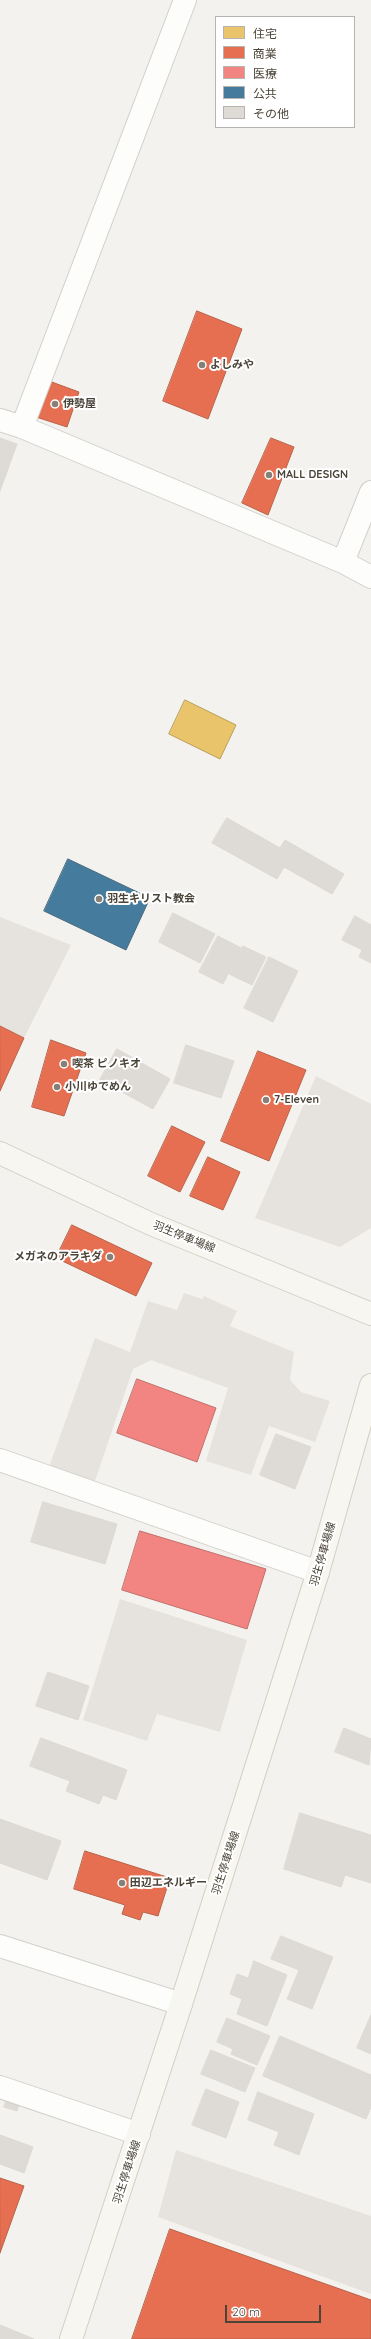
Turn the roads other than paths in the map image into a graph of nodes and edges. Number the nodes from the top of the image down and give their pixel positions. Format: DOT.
graph roads {
  1 [pos="185,0"];
  2 [pos="0,420"];
  3 [pos="22,427"];
  4 [pos="371,492"];
  5 [pos="343,562"];
  6 [pos="371,577"];
  7 [pos="0,1154"];
  8 [pos="371,1314"];
  9 [pos="371,1385"];
  10 [pos="0,1460"];
  11 [pos="318,1572"];
  12 [pos="0,1946"];
  13 [pos="181,2004"];
  14 [pos="0,2087"];
  15 [pos="139,2134"];
  16 [pos="72,2339"];
  1 -- 3 [label="street"];
  2 -- 3 [label="street"];
  3 -- 5 [label="street"];
  4 -- 5 [label="street"];
  5 -- 6 [label="street"];
  7 -- 8 [label="main road, 羽生停車場線"];
  9 -- 11 [label="main road, 羽生停車場線"];
  10 -- 11 [label="street"];
  11 -- 13 [label="main road, 羽生停車場線"];
  12 -- 13 [label="street"];
  13 -- 15 [label="main road, 羽生停車場線"];
  14 -- 15 [label="street"];
  15 -- 16 [label="main road, 羽生停車場線"];
}
